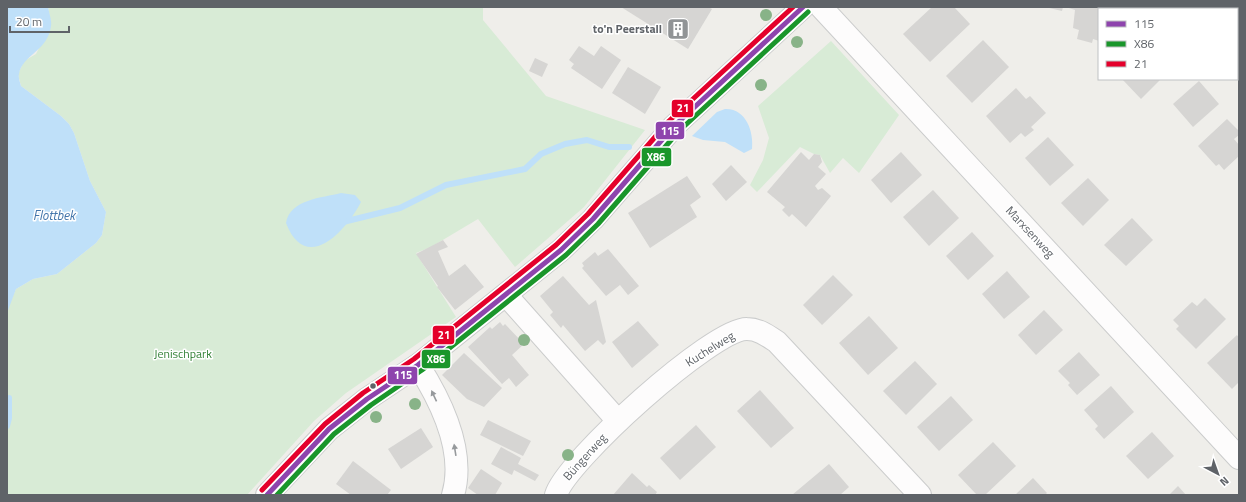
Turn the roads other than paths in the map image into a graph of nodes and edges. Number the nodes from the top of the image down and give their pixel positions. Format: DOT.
graph roads {
  1 [pos="803,7"];
  2 [pos="822,7"];
  3 [pos="506,295"];
  4 [pos="418,365"];
  5 [pos="618,421"];
  6 [pos="1239,458"];
  7 [pos="267,495"];
  8 [pos="453,495"];
  9 [pos="556,495"];
  10 [pos="920,495"];
  1 -- 3 [label="street"];
  2 -- 6 [label="street, Marxsenweg"];
  3 -- 4 [label="street"];
  3 -- 5 [label="street"];
  4 -- 7 [label="street"];
  8 -- 4 [label="street, one-way"];
  5 -- 9 [label="street, Büngerweg"];
  5 -- 10 [label="street, Kuchelweg"];
}
